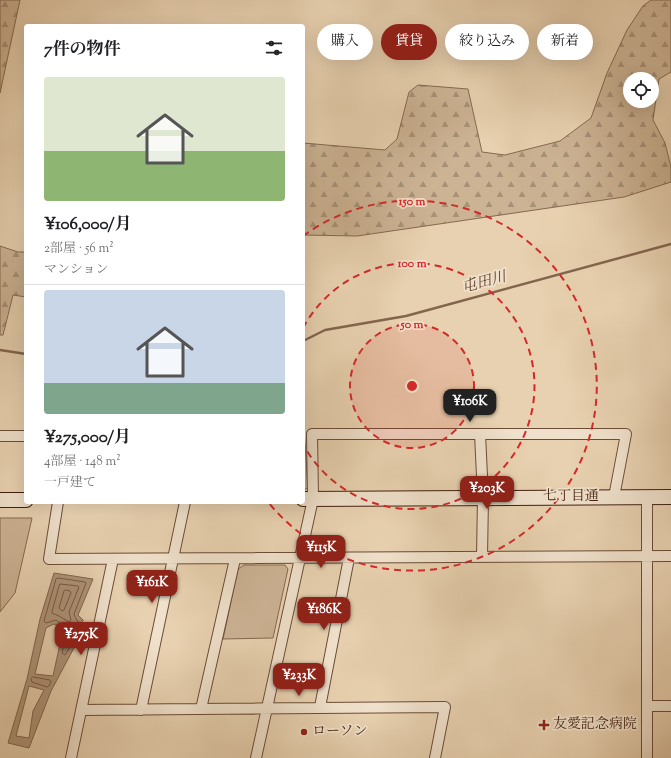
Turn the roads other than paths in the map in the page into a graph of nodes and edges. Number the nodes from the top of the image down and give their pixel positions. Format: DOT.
graph roads {
  1 [pos="480,434"];
  2 [pos="0,436"];
  3 [pos="24,436"];
  4 [pos="483,497"];
  5 [pos="614,497"];
  6 [pos="647,497"];
  7 [pos="671,497"];
  8 [pos="308,499"];
  9 [pos="0,500"];
  10 [pos="24,500"];
  11 [pos="58,504"];
  12 [pos="186,504"];
  13 [pos="647,556"];
  14 [pos="671,556"];
  15 [pos="482,557"];
  16 [pos="300,558"];
  17 [pos="349,558"];
  18 [pos="113,559"];
  19 [pos="173,559"];
  20 [pos="235,559"];
  21 [pos="647,706"];
  22 [pos="671,706"];
  23 [pos="320,707"];
  24 [pos="201,709"];
  25 [pos="266,709"];
  26 [pos="81,710"];
  27 [pos="141,710"];
  28 [pos="71,758"];
  29 [pos="256,758"];
  30 [pos="435,758"];
  31 [pos="647,758"];
  1 -- 4 [label="street"];
  1 -- 5 [label="street"];
  1 -- 8 [label="street"];
  2 -- 3 [label="street"];
  4 -- 5 [label="street, 七丁目通"];
  4 -- 8 [label="street, 七丁目通"];
  4 -- 15 [label="street"];
  5 -- 6 [label="street, 七丁目通"];
  6 -- 7 [label="street, 七丁目通"];
  6 -- 13 [label="street"];
  8 -- 16 [label="street"];
  9 -- 10 [label="street"];
  11 -- 18 [label="street"];
  12 -- 19 [label="street"];
  13 -- 14 [label="street"];
  13 -- 15 [label="street"];
  13 -- 21 [label="street"];
  15 -- 17 [label="street"];
  16 -- 17 [label="street"];
  16 -- 20 [label="street"];
  16 -- 25 [label="street"];
  17 -- 23 [label="street"];
  18 -- 19 [label="street"];
  18 -- 26 [label="street"];
  19 -- 20 [label="street"];
  19 -- 27 [label="street"];
  20 -- 24 [label="street"];
  21 -- 22 [label="street"];
  21 -- 31 [label="street"];
  23 -- 25 [label="street"];
  23 -- 30 [label="street"];
  24 -- 25 [label="street"];
  24 -- 27 [label="street"];
  25 -- 29 [label="street"];
  26 -- 27 [label="street"];
  26 -- 28 [label="street"];
}
